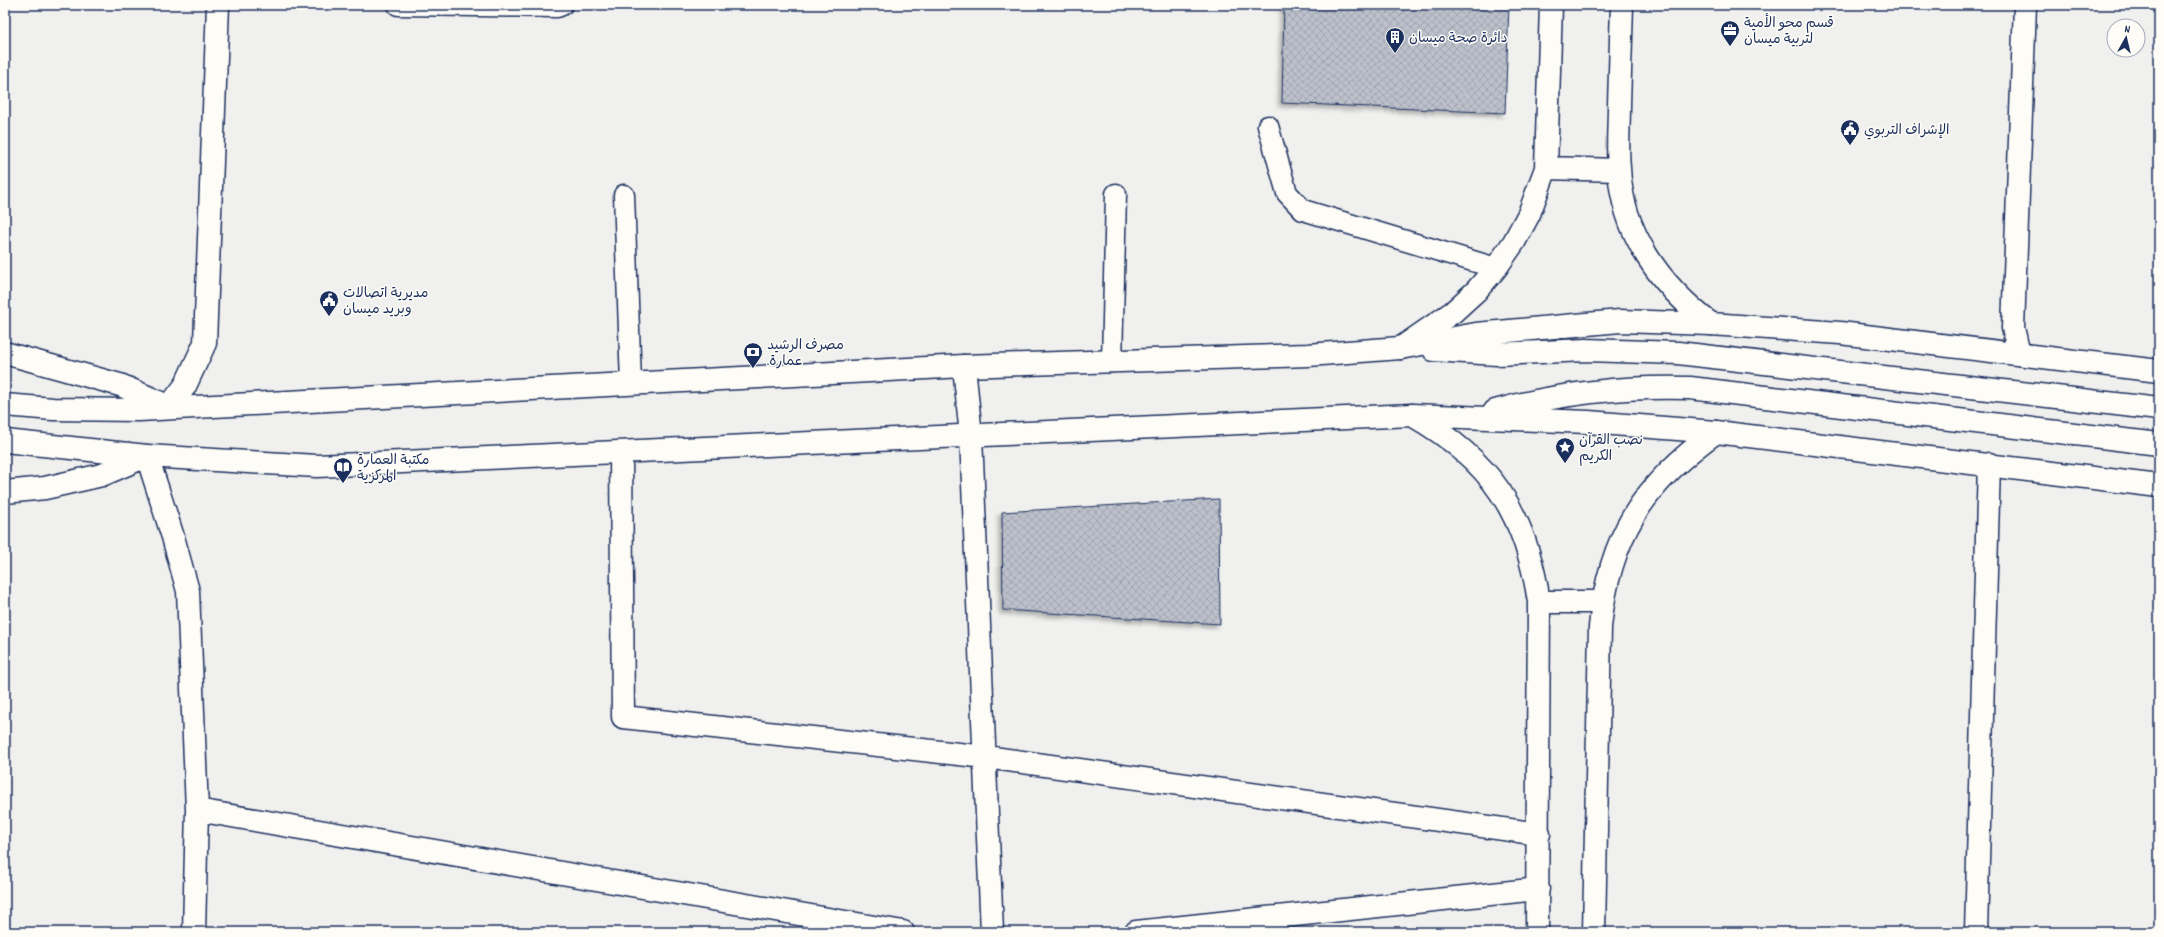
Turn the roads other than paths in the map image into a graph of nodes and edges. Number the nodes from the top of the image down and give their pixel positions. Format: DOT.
graph roads {
  1 [pos="218,5"];
  2 [pos="398,5"];
  3 [pos="562,5"];
  4 [pos="1551,5"];
  5 [pos="1622,5"];
  6 [pos="2025,5"];
  7 [pos="1268,126"];
  8 [pos="1546,168"];
  9 [pos="1619,170"];
  10 [pos="1116,194"];
  11 [pos="624,195"];
  12 [pos="1496,268"];
  13 [pos="1711,324"];
  14 [pos="1400,348"];
  15 [pos="5,353"];
  16 [pos="2019,354"];
  17 [pos="1112,362"];
  18 [pos="964,366"];
  19 [pos="2159,371"];
  20 [pos="631,383"];
  21 [pos="5,405"];
  22 [pos="169,407"];
  23 [pos="2159,409"];
  24 [pos="1412,415"];
  25 [pos="1476,417"];
  26 [pos="1716,432"];
  27 [pos="971,436"];
  28 [pos="5,441"];
  29 [pos="2159,444"];
  30 [pos="621,452"];
  31 [pos="147,456"];
  32 [pos="1989,464"];
  33 [pos="2159,486"];
  34 [pos="5,492"];
  35 [pos="1539,602"];
  36 [pos="1603,602"];
  37 [pos="986,757"];
  38 [pos="197,810"];
  39 [pos="1539,834"];
  40 [pos="1538,889"];
  41 [pos="194,932"];
  42 [pos="904,932"];
  43 [pos="992,932"];
  44 [pos="1136,932"];
  45 [pos="1537,932"];
  46 [pos="1594,932"];
  47 [pos="1976,932"];
  1 -- 22 [label="street"];
  2 -- 3 [label="lane"];
  4 -- 8 [label="street"];
  5 -- 9 [label="street"];
  6 -- 16 [label="street"];
  7 -- 12 [label="lane"];
  8 -- 9 [label="street"];
  8 -- 12 [label="street"];
  9 -- 13 [label="street"];
  10 -- 17 [label="lane"];
  11 -- 20 [label="lane"];
  12 -- 14 [label="street"];
  13 -- 14 [label="street"];
  13 -- 16 [label="street"];
  14 -- 17 [label="street"];
  14 -- 23 [label="street"];
  15 -- 22 [label="street"];
  16 -- 19 [label="street"];
  17 -- 18 [label="street"];
  18 -- 20 [label="street"];
  18 -- 27 [label="street"];
  20 -- 22 [label="street"];
  21 -- 22 [label="street"];
  24 -- 25 [label="street"];
  24 -- 27 [label="street"];
  24 -- 35 [label="street"];
  25 -- 26 [label="street"];
  25 -- 29 [label="street"];
  26 -- 32 [label="street"];
  26 -- 36 [label="street"];
  27 -- 30 [label="street"];
  27 -- 37 [label="street"];
  28 -- 31 [label="street"];
  30 -- 31 [label="street"];
  30 -- 37 [label="street"];
  31 -- 34 [label="street"];
  31 -- 38 [label="street"];
  32 -- 33 [label="street"];
  32 -- 47 [label="street"];
  35 -- 36 [label="street"];
  35 -- 39 [label="street"];
  36 -- 46 [label="street"];
  37 -- 39 [label="street"];
  37 -- 43 [label="street"];
  38 -- 41 [label="street"];
  38 -- 42 [label="street"];
  39 -- 40 [label="street"];
  40 -- 44 [label="street"];
  40 -- 45 [label="street"];
}
